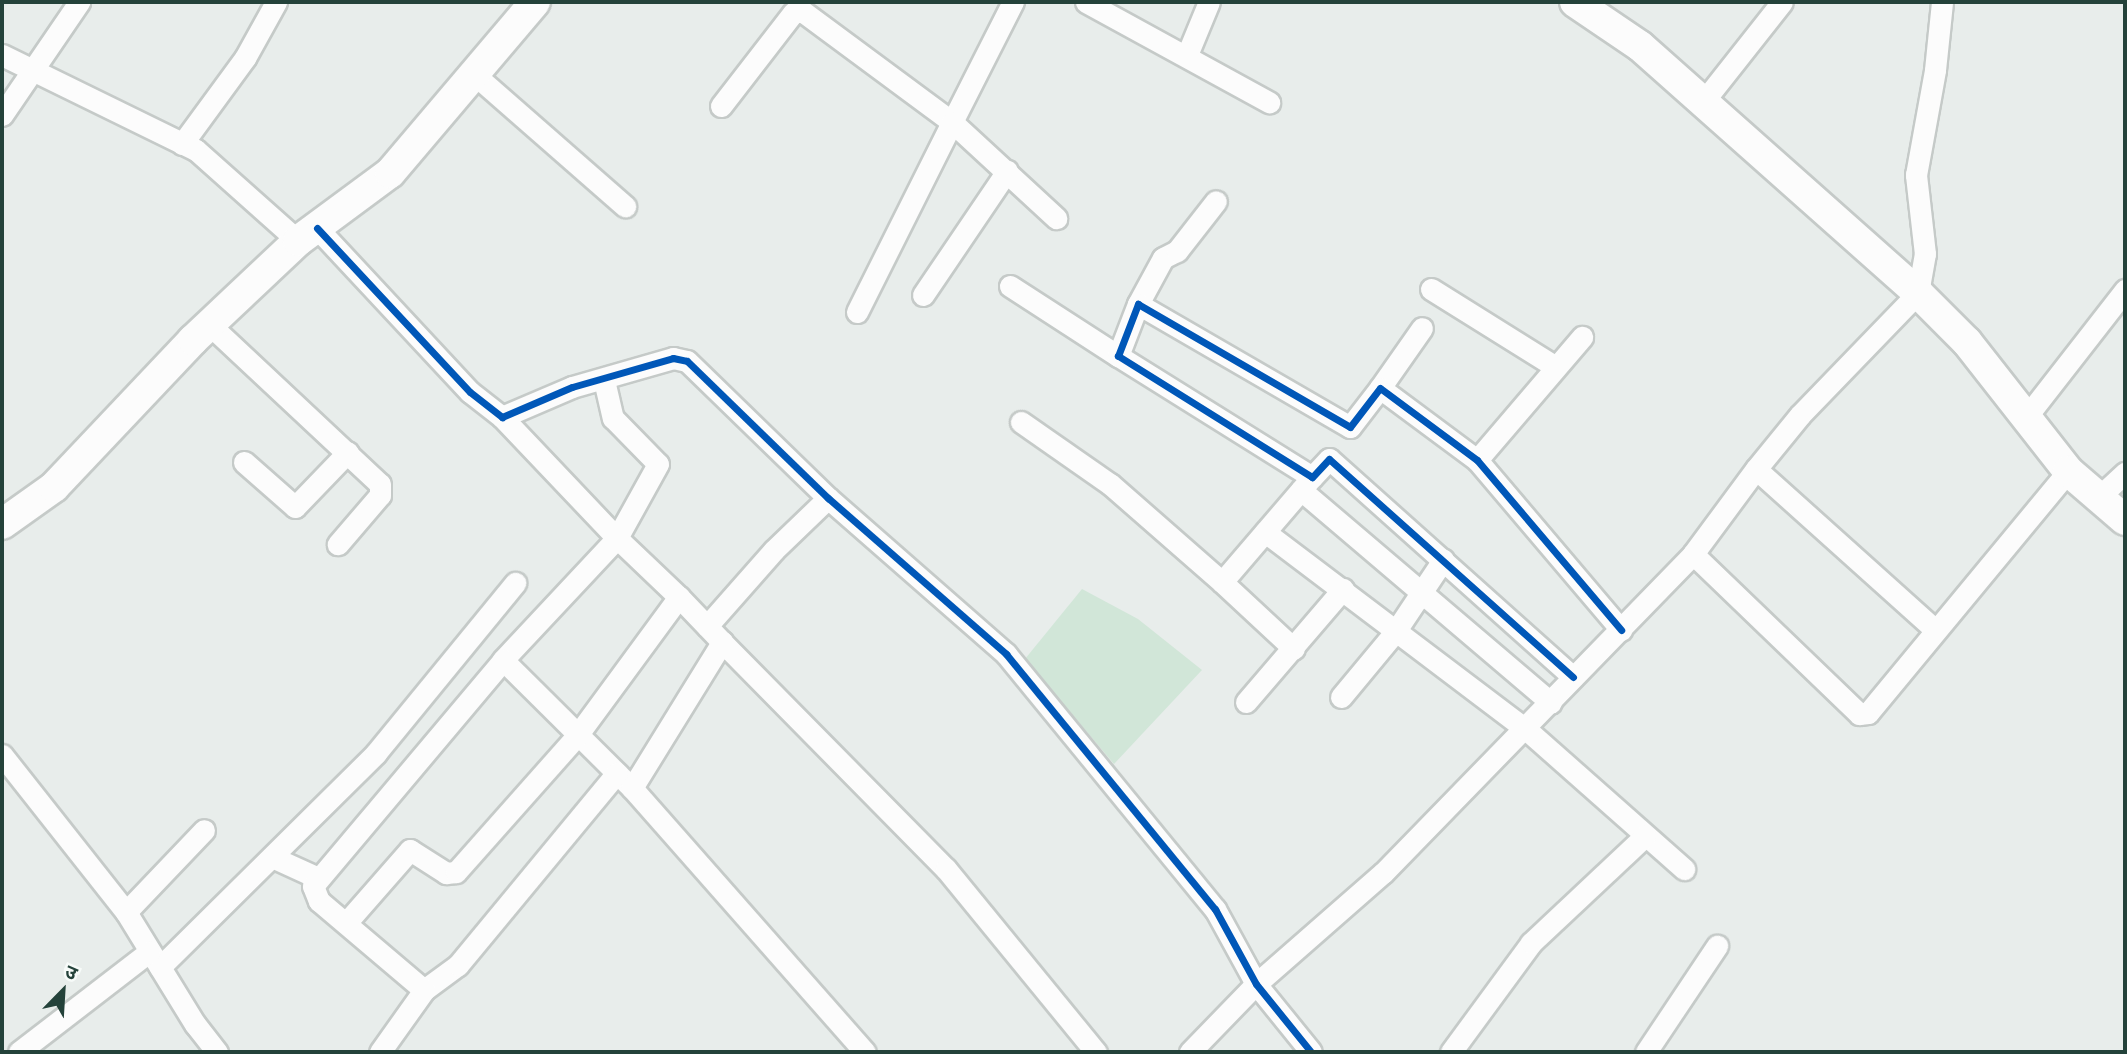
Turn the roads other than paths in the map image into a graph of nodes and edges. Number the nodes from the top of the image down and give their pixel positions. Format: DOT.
graph roads {
  1 [pos="79,2"];
  2 [pos="276,2"];
  3 [pos="535,2"];
  4 [pos="1013,2"];
  5 [pos="1086,2"];
  6 [pos="1209,2"];
  7 [pos="1575,2"];
  8 [pos="1782,2"];
  9 [pos="1942,2"];
  10 [pos="786,7"];
  11 [pos="2,54"];
  12 [pos="1188,55"];
  13 [pos="31,68"];
  14 [pos="474,74"];
  15 [pos="1269,102"];
  16 [pos="1703,102"];
  17 [pos="721,106"];
  18 [pos="2,115"];
  19 [pos="952,122"];
  20 [pos="182,144"];
  21 [pos="1007,172"];
  22 [pos="1216,201"];
  23 [pos="625,206"];
  24 [pos="1056,218"];
  25 [pos="308,235"];
  26 [pos="1010,286"];
  27 [pos="1431,289"];
  28 [pos="2125,290"];
  29 [pos="1918,293"];
  30 [pos="923,295"];
  31 [pos="1138,304"];
  32 [pos="857,312"];
  33 [pos="211,326"];
  34 [pos="1422,328"];
  35 [pos="1581,337"];
  36 [pos="1118,356"];
  37 [pos="1556,367"];
  38 [pos="604,380"];
  39 [pos="1380,388"];
  40 [pos="2026,416"];
  41 [pos="502,417"];
  42 [pos="1021,422"];
  43 [pos="1350,427"];
  44 [pos="348,452"];
  45 [pos="1329,459"];
  46 [pos="1477,460"];
  47 [pos="244,462"];
  48 [pos="1756,469"];
  49 [pos="2068,471"];
  50 [pos="2125,473"];
  51 [pos="1307,484"];
  52 [pos="2100,496"];
  53 [pos="828,498"];
  54 [pos="2125,520"];
  55 [pos="2,524"];
  56 [pos="1265,532"];
  57 [pos="617,538"];
  58 [pos="338,544"];
  59 [pos="1693,554"];
  60 [pos="1443,560"];
  61 [pos="1222,582"];
  62 [pos="515,583"];
  63 [pos="1343,589"];
  64 [pos="1421,590"];
  65 [pos="679,597"];
  66 [pos="706,626"];
  67 [pos="1933,628"];
  68 [pos="1621,630"];
  69 [pos="1395,632"];
  70 [pos="722,642"];
  71 [pos="1294,649"];
  72 [pos="503,660"];
  73 [pos="1573,677"];
  74 [pos="1341,697"];
  75 [pos="1246,702"];
  76 [pos="1551,703"];
  77 [pos="1527,730"];
  78 [pos="576,737"];
  79 [pos="2,755"];
  80 [pos="624,781"];
  81 [pos="204,830"];
  82 [pos="1645,836"];
  83 [pos="272,857"];
  84 [pos="1684,869"];
  85 [pos="318,878"];
  86 [pos="126,912"];
  87 [pos="346,923"];
  88 [pos="1717,946"];
  89 [pos="155,960"];
  90 [pos="1255,984"];
  91 [pos="424,990"];
  92 [pos="19,1052"];
  93 [pos="217,1052"];
  94 [pos="380,1052"];
  95 [pos="865,1052"];
  96 [pos="1096,1052"];
  97 [pos="1190,1052"];
  98 [pos="1311,1052"];
  99 [pos="1451,1052"];
  100 [pos="1646,1052"];
  1 -- 13 [label="street"];
  2 -- 20 [label="street"];
  3 -- 14 [label="street"];
  4 -- 19 [label="street"];
  5 -- 12 [label="street"];
  6 -- 12 [label="street"];
  7 -- 16 [label="street"];
  8 -- 16 [label="street"];
  9 -- 29 [label="street"];
  10 -- 17 [label="street"];
  10 -- 19 [label="street"];
  11 -- 13 [label="street"];
  12 -- 15 [label="street"];
  13 -- 18 [label="street"];
  13 -- 20 [label="street"];
  14 -- 23 [label="street"];
  14 -- 25 [label="street"];
  16 -- 29 [label="street"];
  19 -- 21 [label="street"];
  19 -- 32 [label="street"];
  20 -- 25 [label="street"];
  21 -- 24 [label="street"];
  21 -- 30 [label="street"];
  22 -- 31 [label="street"];
  25 -- 33 [label="street"];
  25 -- 41 [label="street"];
  26 -- 36 [label="street"];
  27 -- 37 [label="street"];
  28 -- 40 [label="street"];
  29 -- 40 [label="street"];
  29 -- 48 [label="street"];
  31 -- 36 [label="street"];
  31 -- 43 [label="street"];
  33 -- 44 [label="street"];
  33 -- 55 [label="street"];
  34 -- 39 [label="street"];
  35 -- 37 [label="street"];
  36 -- 51 [label="street"];
  37 -- 46 [label="street"];
  38 -- 41 [label="street"];
  38 -- 53 [label="street"];
  38 -- 57 [label="street"];
  39 -- 43 [label="street"];
  39 -- 46 [label="street"];
  40 -- 49 [label="street"];
  41 -- 57 [label="street"];
  42 -- 61 [label="street"];
  43 -- 45 [label="street"];
  44 -- 47 [label="street"];
  44 -- 58 [label="street"];
  45 -- 51 [label="street"];
  45 -- 60 [label="street"];
  46 -- 68 [label="street"];
  48 -- 59 [label="street"];
  48 -- 67 [label="street"];
  49 -- 52 [label="street"];
  49 -- 67 [label="street"];
  50 -- 52 [label="street"];
  51 -- 56 [label="street"];
  51 -- 64 [label="street"];
  52 -- 54 [label="street"];
  53 -- 66 [label="street"];
  53 -- 90 [label="street"];
  56 -- 61 [label="street"];
  56 -- 63 [label="street"];
  57 -- 65 [label="street"];
  57 -- 72 [label="street"];
  59 -- 67 [label="street"];
  59 -- 68 [label="street"];
  60 -- 64 [label="street"];
  60 -- 73 [label="street"];
  61 -- 71 [label="street"];
  62 -- 83 [label="street"];
  63 -- 69 [label="street"];
  63 -- 71 [label="street"];
  64 -- 69 [label="street"];
  64 -- 76 [label="street"];
  65 -- 66 [label="street"];
  65 -- 78 [label="street"];
  66 -- 70 [label="street"];
  68 -- 73 [label="street"];
  69 -- 74 [label="street"];
  69 -- 77 [label="street"];
  70 -- 80 [label="street"];
  70 -- 96 [label="street"];
  71 -- 75 [label="street"];
  72 -- 78 [label="street"];
  72 -- 85 [label="street"];
  73 -- 76 [label="street"];
  76 -- 77 [label="street"];
  77 -- 82 [label="street"];
  77 -- 90 [label="street"];
  78 -- 80 [label="street"];
  78 -- 87 [label="street"];
  79 -- 86 [label="street"];
  80 -- 91 [label="street"];
  80 -- 95 [label="street"];
  81 -- 86 [label="street"];
  82 -- 84 [label="street"];
  82 -- 99 [label="street"];
  83 -- 85 [label="street"];
  83 -- 89 [label="street"];
  85 -- 87 [label="street"];
  86 -- 89 [label="street"];
  87 -- 91 [label="street"];
  88 -- 100 [label="street"];
  89 -- 92 [label="street"];
  89 -- 93 [label="street"];
  90 -- 97 [label="street"];
  90 -- 98 [label="street"];
  91 -- 94 [label="street"];
}
